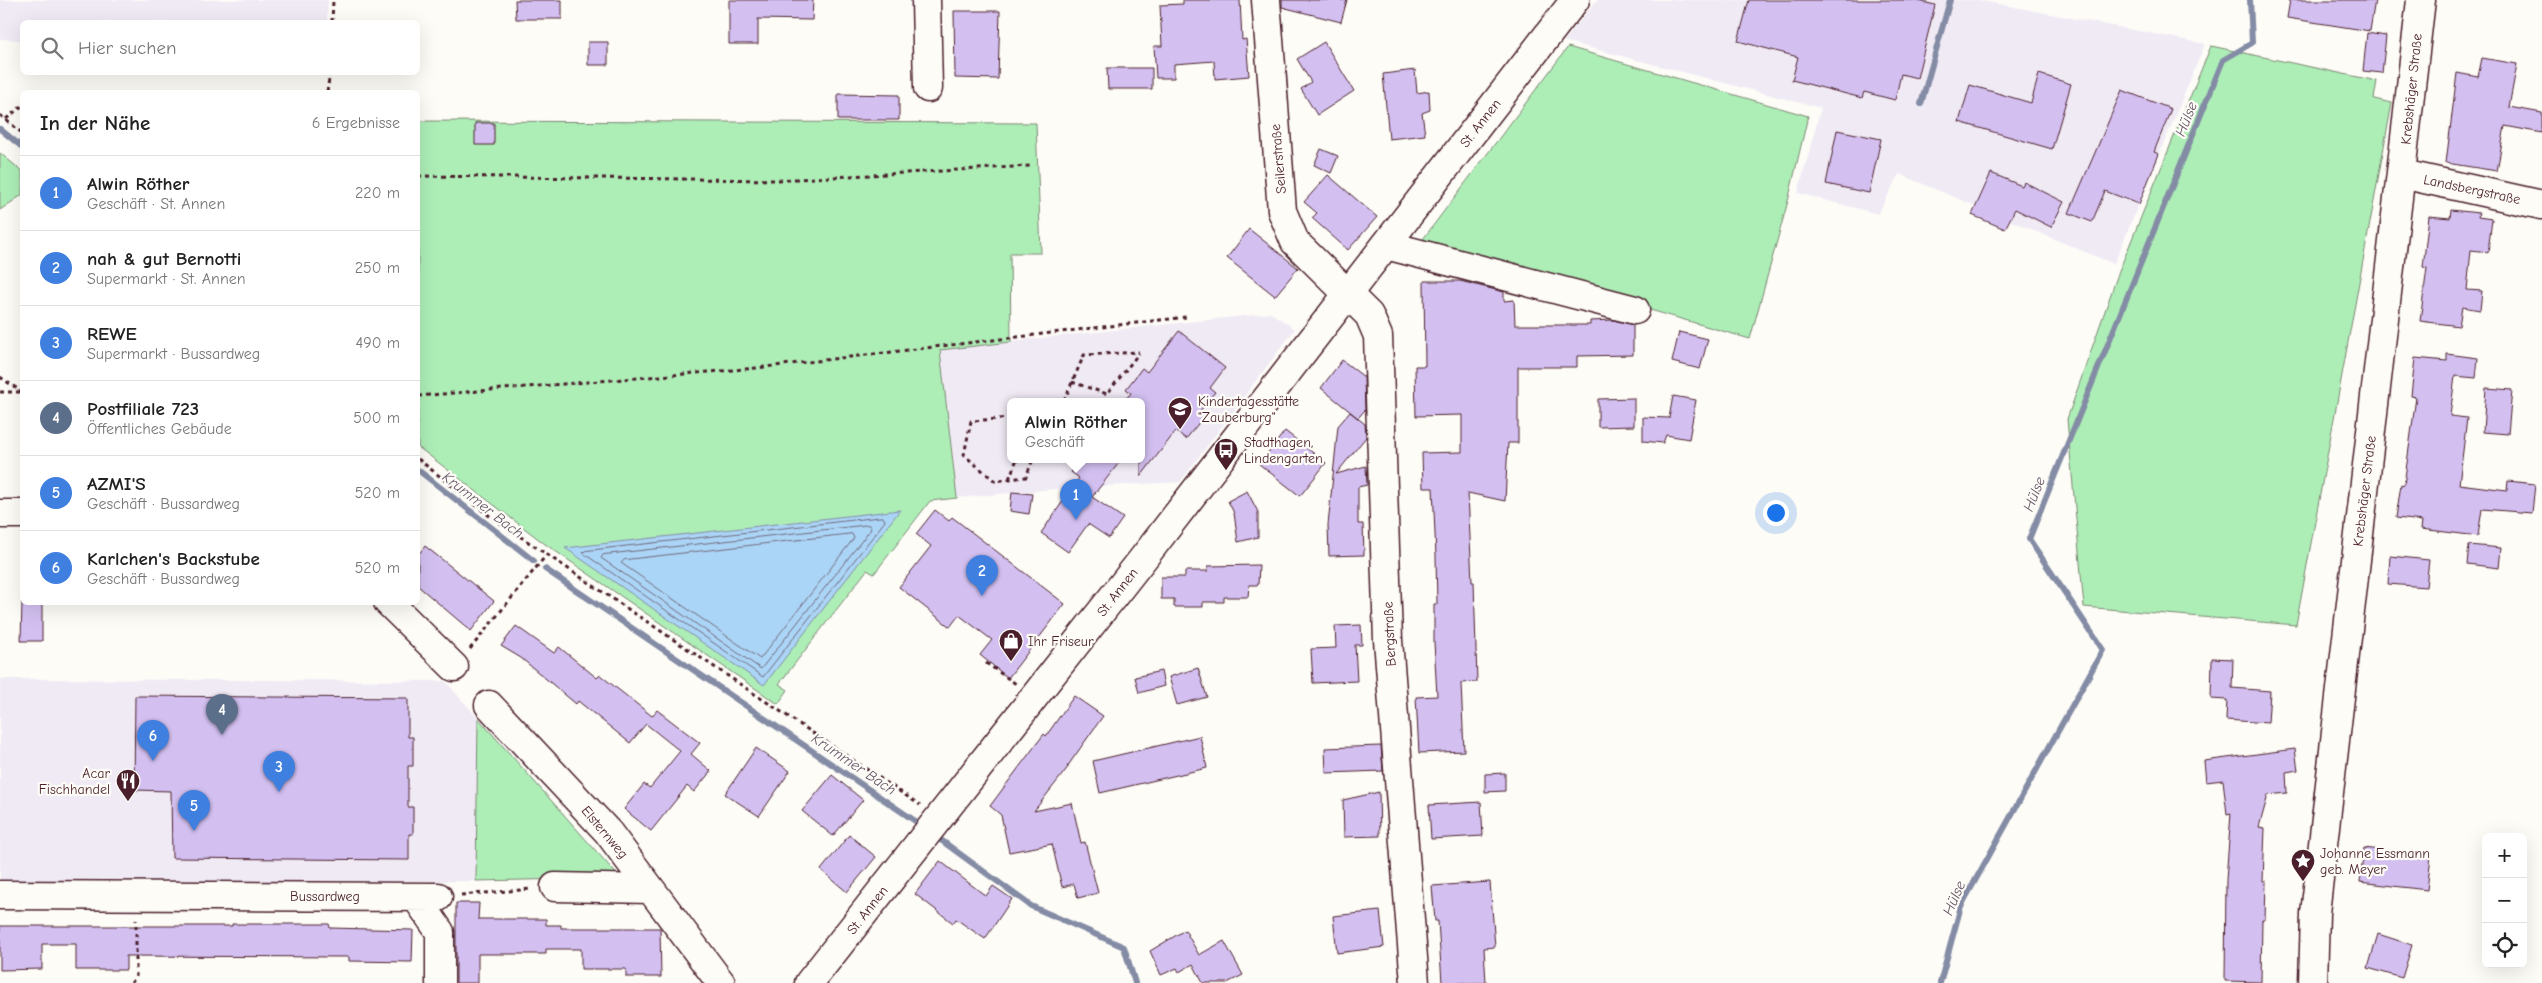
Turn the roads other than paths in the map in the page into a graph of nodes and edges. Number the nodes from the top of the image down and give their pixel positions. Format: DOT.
graph roads {
  1 [pos="926,0"];
  2 [pos="1266,0"];
  3 [pos="1575,0"];
  4 [pos="2421,0"];
  5 [pos="928,88"];
  6 [pos="2402,174"];
  7 [pos="2542,205"];
  8 [pos="1386,246"];
  9 [pos="1348,295"];
  10 [pos="1635,310"];
  11 [pos="0,514"];
  12 [pos="20,514"];
  13 [pos="391,605"];
  14 [pos="454,668"];
  15 [pos="489,705"];
  16 [pos="556,887"];
  17 [pos="649,889"];
  18 [pos="0,895"];
  19 [pos="712,978"];
  20 [pos="440,983"];
  21 [pos="809,983"];
  22 [pos="1415,983"];
  23 [pos="2313,983"];
  1 -- 5 [label="street"];
  2 -- 9 [label="street, Seilerstraße"];
  3 -- 8 [label="street, St. Annen"];
  4 -- 6 [label="street, Krebshäger Straße"];
  6 -- 7 [label="street, Landsbergstraße"];
  6 -- 23 [label="street, Krebshäger Straße"];
  8 -- 9 [label="street, St. Annen"];
  8 -- 10 [label="street"];
  9 -- 21 [label="street, St. Annen"];
  9 -- 22 [label="street, Bergstraße"];
  11 -- 12 [label="street"];
  13 -- 14 [label="street"];
  15 -- 17 [label="street, Elsternweg"];
  16 -- 17 [label="street"];
  17 -- 19 [label="street, Elsternweg"];
  18 -- 20 [label="street, Bussardweg"];
}
